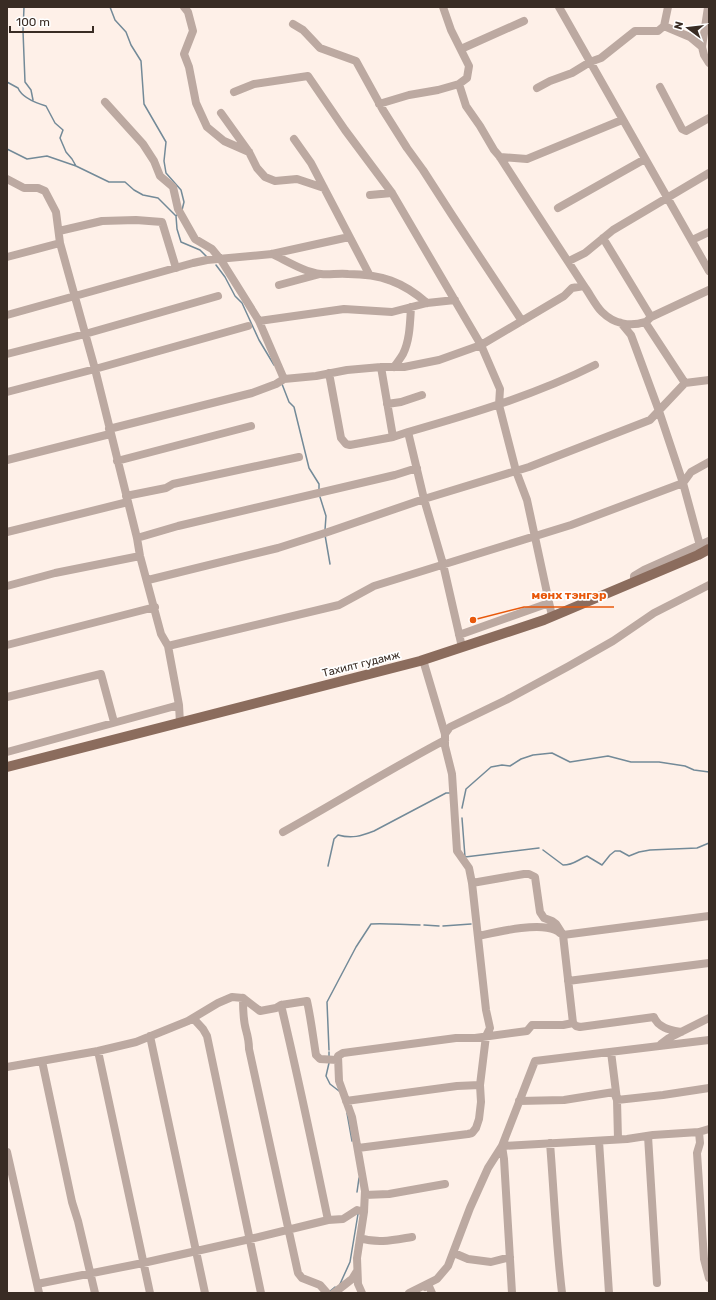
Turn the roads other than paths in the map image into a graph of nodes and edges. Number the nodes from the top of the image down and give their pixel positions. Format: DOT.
graph roads {
  1 [pos="184,7"];
  2 [pos="443,7"];
  3 [pos="559,7"];
  4 [pos="668,7"];
  5 [pos="708,7"];
  6 [pos="524,21"];
  7 [pos="293,24"];
  8 [pos="664,26"];
  9 [pos="702,47"];
  10 [pos="461,49"];
  11 [pos="590,62"];
  12 [pos="709,63"];
  13 [pos="459,84"];
  14 [pos="660,87"];
  15 [pos="537,88"];
  16 [pos="234,92"];
  17 [pos="105,102"];
  18 [pos="379,104"];
  19 [pos="222,112"];
  20 [pos="709,118"];
  21 [pos="622,120"];
  22 [pos="294,139"];
  23 [pos="249,152"];
  24 [pos="500,158"];
  25 [pos="645,159"];
  26 [pos="709,173"];
  27 [pos="7,179"];
  28 [pos="324,188"];
  29 [pos="392,193"];
  30 [pos="370,195"];
  31 [pos="667,198"];
  32 [pos="558,208"];
  33 [pos="59,231"];
  34 [pos="709,232"];
  35 [pos="349,237"];
  36 [pos="604,238"];
  37 [pos="692,240"];
  38 [pos="60,243"];
  39 [pos="272,254"];
  40 [pos="7,257"];
  41 [pos="221,260"];
  42 [pos="569,261"];
  43 [pos="176,268"];
  44 [pos="709,271"];
  45 [pos="321,274"];
  46 [pos="369,274"];
  47 [pos="279,284"];
  48 [pos="584,286"];
  49 [pos="709,290"];
  50 [pos="218,296"];
  51 [pos="75,297"];
  52 [pos="455,300"];
  53 [pos="427,303"];
  54 [pos="411,307"];
  55 [pos="7,315"];
  56 [pos="259,320"];
  57 [pos="522,320"];
  58 [pos="648,320"];
  59 [pos="621,324"];
  60 [pos="248,326"];
  61 [pos="86,334"];
  62 [pos="480,345"];
  63 [pos="7,354"];
  64 [pos="595,365"];
  65 [pos="381,367"];
  66 [pos="394,367"];
  67 [pos="95,369"];
  68 [pos="329,373"];
  69 [pos="284,379"];
  70 [pos="709,380"];
  71 [pos="685,383"];
  72 [pos="7,392"];
  73 [pos="422,395"];
  74 [pos="387,404"];
  75 [pos="499,404"];
  76 [pos="659,410"];
  77 [pos="251,426"];
  78 [pos="110,431"];
  79 [pos="408,432"];
  80 [pos="393,438"];
  81 [pos="299,457"];
  82 [pos="7,460"];
  83 [pos="117,461"];
  84 [pos="709,462"];
  85 [pos="417,468"];
  86 [pos="516,471"];
  87 [pos="683,483"];
  88 [pos="127,499"];
  89 [pos="424,499"];
  90 [pos="7,532"];
  91 [pos="534,537"];
  92 [pos="137,538"];
  93 [pos="709,541"];
  94 [pos="703,549"];
  95 [pos="140,556"];
  96 [pos="443,564"];
  97 [pos="148,580"];
  98 [pos="709,585"];
  99 [pos="7,586"];
  100 [pos="549,604"];
  101 [pos="155,608"];
  102 [pos="552,616"];
  103 [pos="459,635"];
  104 [pos="7,645"];
  105 [pos="168,646"];
  106 [pos="462,647"];
  107 [pos="423,660"];
  108 [pos="7,697"];
  109 [pos="178,705"];
  110 [pos="114,722"];
  111 [pos="180,723"];
  112 [pos="445,737"];
  113 [pos="7,752"];
  114 [pos="7,768"];
  115 [pos="283,832"];
  116 [pos="472,883"];
  117 [pos="709,916"];
  118 [pos="563,935"];
  119 [pos="478,936"];
  120 [pos="709,963"];
  121 [pos="568,981"];
  122 [pos="243,998"];
  123 [pos="281,1005"];
  124 [pos="193,1018"];
  125 [pos="709,1018"];
  126 [pos="573,1023"];
  127 [pos="681,1032"];
  128 [pos="150,1036"];
  129 [pos="486,1036"];
  130 [pos="709,1040"];
  131 [pos="660,1045"];
  132 [pos="98,1050"];
  133 [pos="611,1052"];
  134 [pos="337,1060"];
  135 [pos="42,1061"];
  136 [pos="7,1067"];
  137 [pos="480,1085"];
  138 [pos="709,1088"];
  139 [pos="519,1100"];
  140 [pos="617,1100"];
  141 [pos="346,1101"];
  142 [pos="709,1129"];
  143 [pos="699,1132"];
  144 [pos="648,1136"];
  145 [pos="618,1140"];
  146 [pos="599,1141"];
  147 [pos="550,1143"];
  148 [pos="502,1146"];
  149 [pos="358,1148"];
  150 [pos="7,1152"];
  151 [pos="445,1184"];
  152 [pos="365,1195"];
  153 [pos="364,1212"];
  154 [pos="328,1220"];
  155 [pos="290,1230"];
  156 [pos="412,1237"];
  157 [pos="360,1238"];
  158 [pos="250,1239"];
  159 [pos="196,1252"];
  160 [pos="454,1254"];
  161 [pos="510,1256"];
  162 [pos="143,1264"];
  163 [pos="357,1270"];
  164 [pos="91,1274"];
  165 [pos="709,1278"];
  166 [pos="656,1283"];
  167 [pos="37,1284"];
  168 [pos="428,1284"];
  169 [pos="39,1293"];
  170 [pos="95,1293"];
  171 [pos="150,1293"];
  172 [pos="205,1293"];
  173 [pos="260,1293"];
  174 [pos="327,1293"];
  175 [pos="334,1293"];
  176 [pos="362,1293"];
  177 [pos="409,1293"];
  178 [pos="419,1293"];
  179 [pos="432,1293"];
  180 [pos="512,1293"];
  181 [pos="562,1293"];
  182 [pos="609,1293"];
  1 -- 23 [label="street"];
  2 -- 10 [label="street"];
  3 -- 11 [label="street"];
  4 -- 8 [label="street"];
  5 -- 9 [label="street"];
  6 -- 10 [label="street"];
  7 -- 18 [label="street"];
  8 -- 9 [label="street"];
  8 -- 11 [label="street"];
  9 -- 12 [label="street"];
  10 -- 13 [label="street"];
  11 -- 15 [label="street"];
  11 -- 21 [label="street"];
  13 -- 18 [label="street"];
  13 -- 24 [label="street"];
  14 -- 20 [label="street"];
  16 -- 29 [label="street"];
  17 -- 41 [label="street"];
  18 -- 57 [label="street"];
  19 -- 23 [label="street"];
  21 -- 24 [label="street"];
  21 -- 25 [label="street"];
  22 -- 28 [label="street"];
  23 -- 28 [label="street"];
  24 -- 42 [label="street"];
  25 -- 31 [label="street"];
  25 -- 32 [label="street"];
  26 -- 31 [label="street"];
  27 -- 33 [label="street"];
  28 -- 35 [label="street"];
  29 -- 30 [label="street"];
  29 -- 52 [label="street"];
  31 -- 36 [label="street"];
  31 -- 37 [label="street"];
  33 -- 38 [label="street"];
  33 -- 43 [label="street"];
  34 -- 37 [label="street"];
  35 -- 39 [label="street"];
  35 -- 46 [label="street"];
  36 -- 42 [label="street"];
  36 -- 58 [label="street"];
  37 -- 44 [label="street"];
  38 -- 40 [label="street"];
  38 -- 51 [label="street"];
  39 -- 41 [label="street"];
  39 -- 45 [label="street"];
  41 -- 43 [label="street"];
  41 -- 56 [label="street"];
  42 -- 48 [label="street"];
  43 -- 51 [label="street"];
  45 -- 46 [label="street"];
  45 -- 47 [label="street"];
  46 -- 53 [label="street"];
  48 -- 57 [label="street"];
  48 -- 59 [label="street"];
  49 -- 58 [label="street"];
  50 -- 61 [label="street"];
  51 -- 55 [label="street"];
  51 -- 61 [label="street"];
  52 -- 53 [label="street"];
  52 -- 62 [label="street"];
  53 -- 54 [label="street"];
  54 -- 56 [label="street"];
  54 -- 66 [label="street"];
  56 -- 69 [label="street"];
  57 -- 62 [label="street"];
  58 -- 59 [label="street"];
  58 -- 71 [label="street"];
  59 -- 76 [label="street"];
  60 -- 67 [label="street"];
  61 -- 63 [label="street"];
  61 -- 67 [label="street"];
  62 -- 66 [label="street"];
  62 -- 75 [label="street"];
  64 -- 75 [label="street"];
  65 -- 66 [label="street"];
  65 -- 68 [label="street"];
  65 -- 74 [label="street"];
  67 -- 72 [label="street"];
  67 -- 78 [label="street"];
  68 -- 69 [label="street"];
  68 -- 80 [label="street"];
  69 -- 78 [label="street"];
  70 -- 71 [label="street"];
  71 -- 76 [label="street"];
  73 -- 74 [label="street"];
  74 -- 80 [label="street"];
  75 -- 79 [label="street"];
  75 -- 86 [label="street"];
  76 -- 86 [label="street"];
  76 -- 87 [label="street"];
  77 -- 83 [label="street"];
  78 -- 82 [label="street"];
  78 -- 83 [label="street"];
  79 -- 80 [label="street"];
  79 -- 85 [label="street"];
  81 -- 88 [label="street"];
  83 -- 88 [label="street"];
  84 -- 87 [label="street"];
  85 -- 89 [label="street"];
  85 -- 92 [label="street"];
  86 -- 89 [label="street"];
  86 -- 91 [label="street"];
  87 -- 91 [label="street"];
  87 -- 94 [label="street"];
  88 -- 90 [label="street"];
  88 -- 92 [label="street"];
  89 -- 96 [label="street"];
  89 -- 97 [label="street"];
  91 -- 96 [label="street"];
  91 -- 100 [label="street"];
  92 -- 95 [label="street"];
  93 -- 94 [label="street"];
  94 -- 102 [label="main road, Тахилт гудамж"];
  95 -- 97 [label="street"];
  95 -- 99 [label="street"];
  96 -- 103 [label="street"];
  96 -- 105 [label="street"];
  97 -- 101 [label="street"];
  98 -- 112 [label="street"];
  100 -- 102 [label="street"];
  100 -- 103 [label="street"];
  101 -- 104 [label="street"];
  101 -- 105 [label="street"];
  102 -- 106 [label="main road, Тахилт гудамж"];
  103 -- 106 [label="street"];
  105 -- 109 [label="street"];
  106 -- 107 [label="main road, Тахилт гудамж"];
  107 -- 111 [label="main road, Тахилт гудамж"];
  107 -- 112 [label="street"];
  108 -- 110 [label="street"];
  109 -- 110 [label="street"];
  109 -- 111 [label="street"];
  110 -- 113 [label="street"];
  111 -- 114 [label="main road, Тахилт гудамж"];
  112 -- 115 [label="street"];
  112 -- 116 [label="street"];
  116 -- 118 [label="street"];
  116 -- 119 [label="street"];
  117 -- 118 [label="street"];
  118 -- 119 [label="street"];
  118 -- 121 [label="street"];
  119 -- 129 [label="street"];
  120 -- 121 [label="street"];
  121 -- 126 [label="street"];
  122 -- 123 [label="street"];
  122 -- 124 [label="street"];
  122 -- 155 [label="street"];
  123 -- 134 [label="street"];
  123 -- 154 [label="street"];
  124 -- 128 [label="street"];
  124 -- 158 [label="street"];
  125 -- 127 [label="street"];
  126 -- 127 [label="street"];
  126 -- 129 [label="street"];
  127 -- 131 [label="street"];
  128 -- 132 [label="street"];
  128 -- 159 [label="street"];
  129 -- 134 [label="street"];
  129 -- 137 [label="street"];
  130 -- 131 [label="street"];
  131 -- 133 [label="street"];
  132 -- 135 [label="street"];
  132 -- 162 [label="street"];
  133 -- 139 [label="street"];
  133 -- 140 [label="street"];
  134 -- 141 [label="street"];
  135 -- 136 [label="street"];
  135 -- 164 [label="street"];
  137 -- 141 [label="street"];
  137 -- 149 [label="street"];
  138 -- 140 [label="street"];
  139 -- 140 [label="street"];
  139 -- 148 [label="street"];
  140 -- 145 [label="street"];
  141 -- 149 [label="street"];
  142 -- 143 [label="street"];
  143 -- 144 [label="street"];
  143 -- 165 [label="street"];
  144 -- 145 [label="street"];
  144 -- 166 [label="street"];
  145 -- 146 [label="street"];
  146 -- 147 [label="street"];
  146 -- 182 [label="street"];
  147 -- 148 [label="street"];
  147 -- 181 [label="street"];
  148 -- 160 [label="street"];
  148 -- 161 [label="street"];
  149 -- 152 [label="street"];
  150 -- 167 [label="street"];
  151 -- 152 [label="street"];
  152 -- 153 [label="street"];
  153 -- 154 [label="street"];
  153 -- 157 [label="street"];
  154 -- 155 [label="street"];
  155 -- 158 [label="street"];
  155 -- 174 [label="street"];
  156 -- 157 [label="street"];
  157 -- 163 [label="street"];
  158 -- 159 [label="street"];
  158 -- 173 [label="street"];
  159 -- 162 [label="street"];
  159 -- 172 [label="street"];
  160 -- 161 [label="street"];
  160 -- 168 [label="street"];
  161 -- 180 [label="street"];
  162 -- 164 [label="street"];
  162 -- 171 [label="street"];
  163 -- 175 [label="street"];
  163 -- 176 [label="street"];
  164 -- 167 [label="street"];
  164 -- 170 [label="street"];
  167 -- 169 [label="street"];
  168 -- 177 [label="street"];
  168 -- 178 [label="street"];
  168 -- 179 [label="street"];
}
